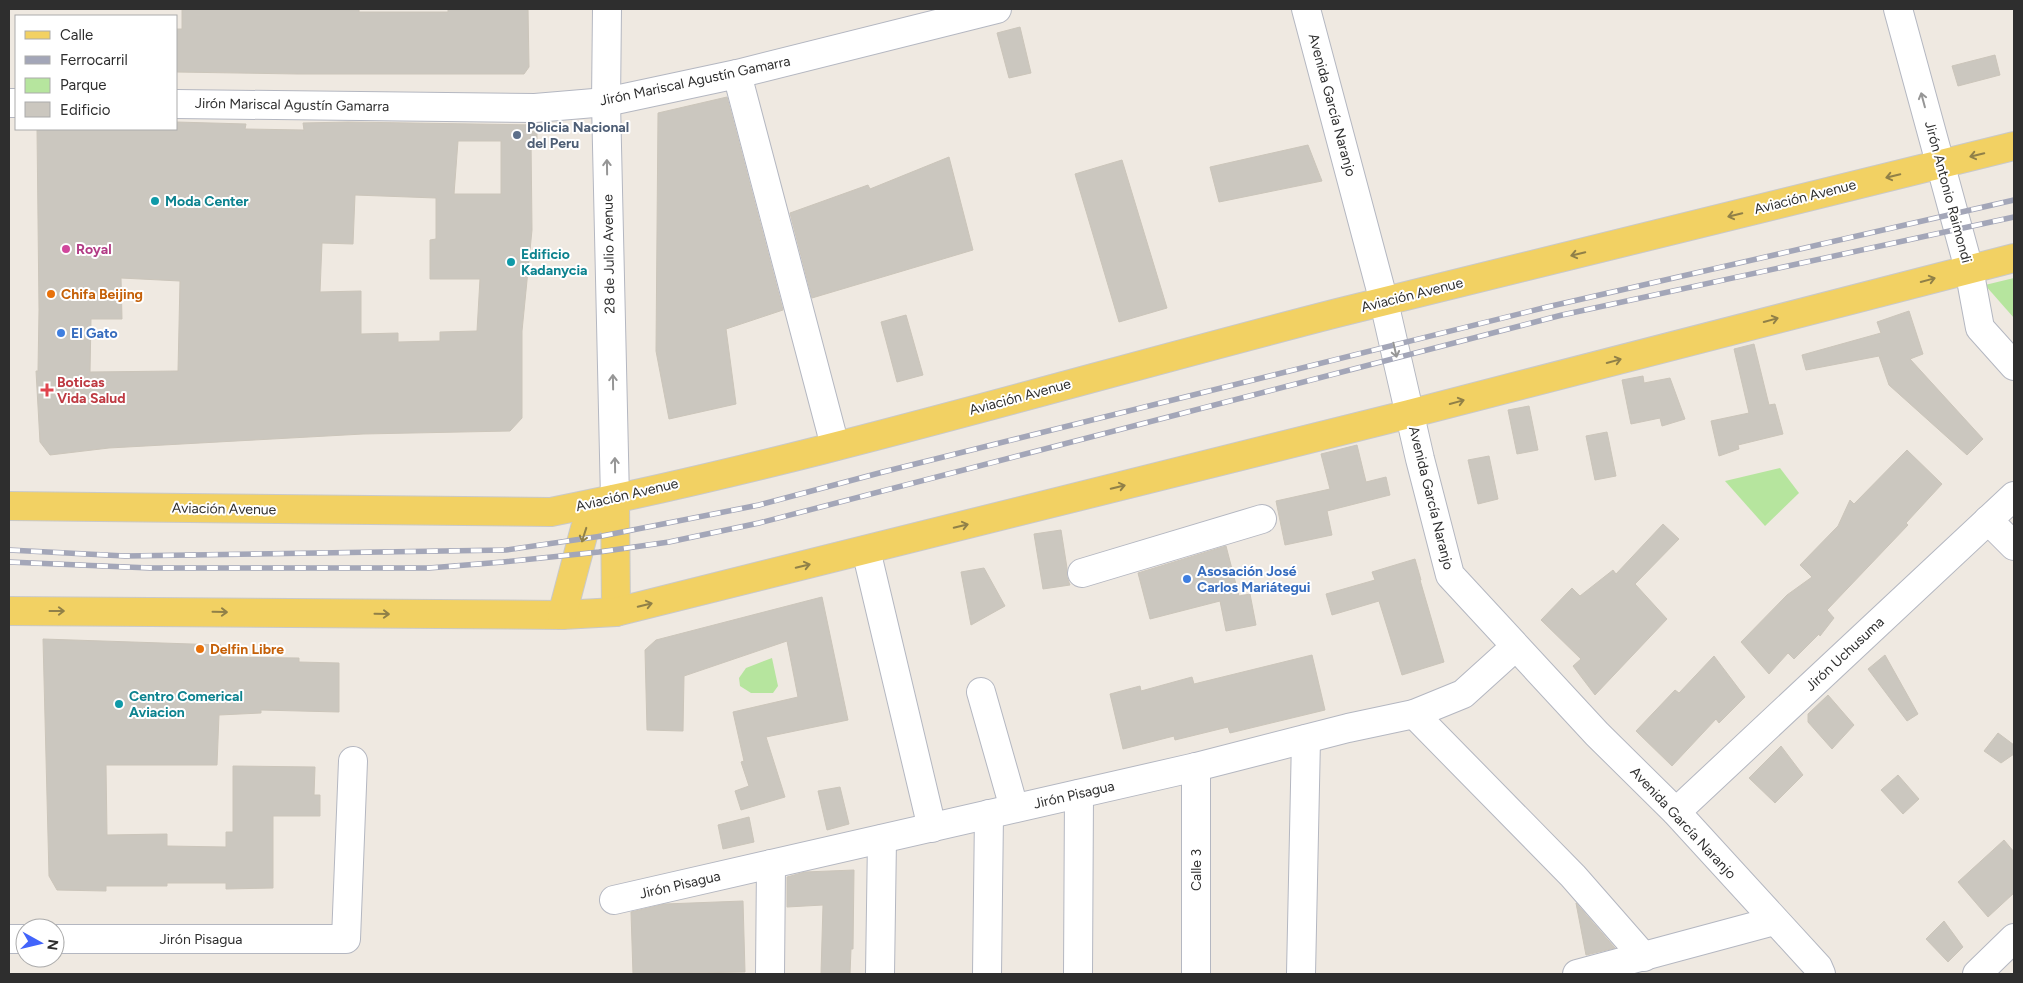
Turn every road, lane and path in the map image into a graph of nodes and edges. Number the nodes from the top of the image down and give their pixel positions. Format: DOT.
graph roads {
  1 [pos="607,9"];
  2 [pos="997,9"];
  3 [pos="1306,9"];
  4 [pos="1898,9"];
  5 [pos="737,74"];
  6 [pos="606,102"];
  7 [pos="178,104"];
  8 [pos="2014,146"];
  9 [pos="1940,164"];
  10 [pos="2014,258"];
  11 [pos="1969,269"];
  12 [pos="1384,302"];
  13 [pos="2014,366"];
  14 [pos="1409,414"];
  15 [pos="835,446"];
  16 [pos="2014,496"];
  17 [pos="616,499"];
  18 [pos="9,506"];
  19 [pos="1262,519"];
  20 [pos="1988,520"];
  21 [pos="2014,546"];
  22 [pos="866,550"];
  23 [pos="1082,573"];
  24 [pos="9,611"];
  25 [pos="616,612"];
  26 [pos="562,615"];
  27 [pos="1515,647"];
  28 [pos="981,692"];
  29 [pos="1414,714"];
  30 [pos="1306,739"];
  31 [pos="353,761"];
  32 [pos="1196,767"];
  33 [pos="1079,794"];
  34 [pos="1002,811"];
  35 [pos="1676,812"];
  36 [pos="932,828"];
  37 [pos="882,839"];
  38 [pos="771,864"];
  39 [pos="614,900"];
  40 [pos="1774,921"];
  41 [pos="2014,938"];
  42 [pos="65,939"];
  43 [pos="1644,957"];
  44 [pos="770,974"];
  45 [pos="880,974"];
  46 [pos="987,974"];
  47 [pos="1078,974"];
  48 [pos="1196,974"];
  49 [pos="1302,974"];
  50 [pos="1577,974"];
  51 [pos="1821,974"];
  52 [pos="1977,974"];
  1 -- 6 [label="street, 28 de Julio Avenue"];
  2 -- 5 [label="street, Jirón Mariscal Agustín Gamarra"];
  3 -- 12 [label="street, Avenida García Naranjo"];
  9 -- 4 [label="street, Jirón Antonio Raimondi, one-way"];
  5 -- 6 [label="street, Jirón Mariscal Agustín Gamarra"];
  5 -- 15 [label="street"];
  6 -- 7 [label="street, Jirón Mariscal Agustín Gamarra"];
  17 -- 6 [label="street, 28 de Julio Avenue, one-way"];
  8 -- 9 [label="main road, Aviación Avenue, one-way"];
  9 -- 11 [label="street, Jirón Antonio Raimondi"];
  9 -- 12 [label="main road, Aviación Avenue, one-way"];
  10 -- 11 [label="main road"];
  11 -- 13 [label="street, Jirón Antonio Raimondi"];
  14 -- 11 [label="main road, one-way"];
  12 -- 14 [label="street, Avenida García Naranjo, one-way"];
  12 -- 15 [label="main road, Aviación Avenue"];
  22 -- 14 [label="main road, one-way"];
  14 -- 27 [label="street, Avenida García Naranjo"];
  15 -- 17 [label="main road, Aviación Avenue"];
  16 -- 20 [label="street, Jirón Uchusuma"];
  17 -- 18 [label="main road, Aviación Avenue"];
  17 -- 25 [label="main road, 28 de Julio Avenue"];
  17 -- 26 [label="main road, one-way"];
  19 -- 23 [label="street"];
  20 -- 21 [label="street"];
  20 -- 35 [label="street, Jirón Uchusuma"];
  25 -- 22 [label="main road, one-way"];
  22 -- 36 [label="street"];
  24 -- 26 [label="main road, one-way"];
  25 -- 26 [label="main road"];
  27 -- 29 [label="street, Jirón Pisagua"];
  27 -- 35 [label="street, Avenida García Naranjo"];
  28 -- 34 [label="street"];
  29 -- 30 [label="street, Jirón Pisagua"];
  29 -- 43 [label="street"];
  30 -- 32 [label="street, Jirón Pisagua"];
  30 -- 49 [label="street"];
  31 -- 42 [label="street, Jirón Pisagua"];
  32 -- 33 [label="street, Jirón Pisagua"];
  32 -- 48 [label="street, Calle 3"];
  33 -- 34 [label="street, Jirón Pisagua"];
  33 -- 47 [label="street"];
  34 -- 36 [label="street, Jirón Pisagua"];
  34 -- 46 [label="street"];
  35 -- 40 [label="street, Avenida García Naranjo"];
  36 -- 37 [label="street, Jirón Pisagua"];
  37 -- 38 [label="street, Jirón Pisagua"];
  37 -- 45 [label="street"];
  38 -- 39 [label="street, Jirón Pisagua"];
  38 -- 44 [label="street"];
  40 -- 43 [label="street"];
  40 -- 51 [label="street, Avenida García Naranjo"];
  41 -- 52 [label="street"];
  43 -- 50 [label="street"];
}
